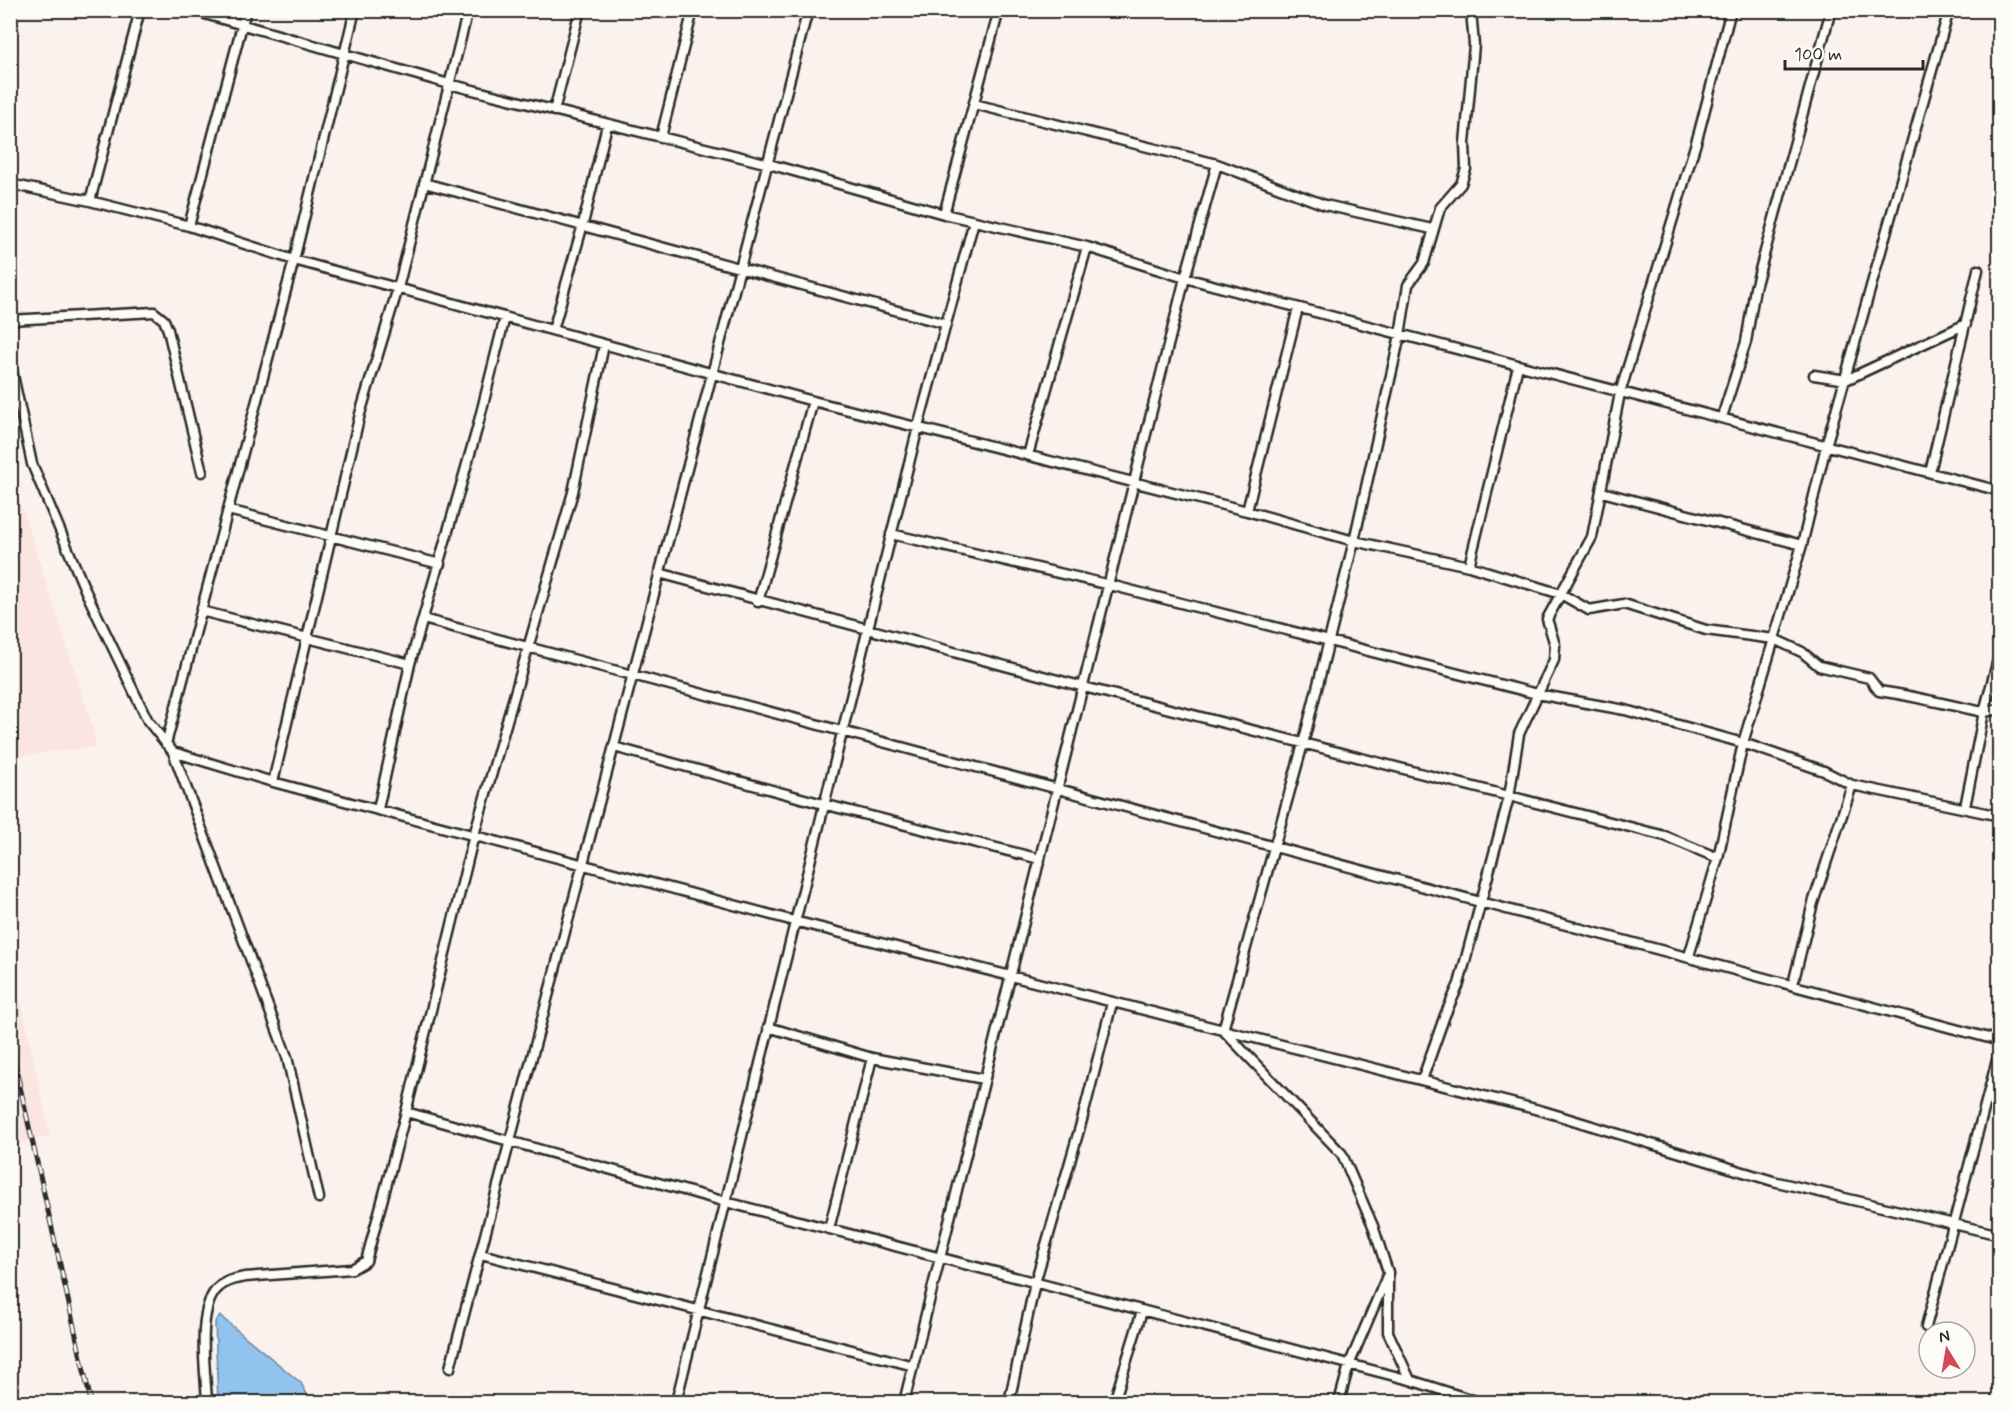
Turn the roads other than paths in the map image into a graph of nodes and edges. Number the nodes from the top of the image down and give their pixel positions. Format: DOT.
graph roads {
  1 [pos="140,10"];
  2 [pos="192,10"];
  3 [pos="246,10"];
  4 [pos="355,10"];
  5 [pos="468,10"];
  6 [pos="580,10"];
  7 [pos="693,10"];
  8 [pos="808,10"];
  9 [pos="999,10"];
  10 [pos="1471,10"];
  11 [pos="1731,10"];
  12 [pos="1831,10"];
  13 [pos="1949,10"];
  14 [pos="242,24"];
  15 [pos="345,54"];
  16 [pos="449,84"];
  17 [pos="974,104"];
  18 [pos="554,111"];
  19 [pos="607,125"];
  20 [pos="661,137"];
  21 [pos="769,164"];
  22 [pos="1217,164"];
  23 [pos="424,183"];
  24 [pos="10,184"];
  25 [pos="90,201"];
  26 [pos="944,214"];
  27 [pos="974,221"];
  28 [pos="189,226"];
  29 [pos="582,228"];
  30 [pos="1432,229"];
  31 [pos="1087,248"];
  32 [pos="294,260"];
  33 [pos="741,269"];
  34 [pos="1978,270"];
  35 [pos="1185,278"];
  36 [pos="398,288"];
  37 [pos="1298,308"];
  38 [pos="505,317"];
  39 [pos="10,320"];
  40 [pos="946,324"];
  41 [pos="1966,324"];
  42 [pos="552,330"];
  43 [pos="1400,335"];
  44 [pos="604,345"];
  45 [pos="10,361"];
  46 [pos="1518,366"];
  47 [pos="712,373"];
  48 [pos="1814,375"];
  49 [pos="1846,380"];
  50 [pos="1620,393"];
  51 [pos="813,400"];
  52 [pos="1722,417"];
  53 [pos="918,427"];
  54 [pos="1826,446"];
  55 [pos="1028,455"];
  56 [pos="202,472"];
  57 [pos="1930,472"];
  58 [pos="1136,482"];
  59 [pos="2000,491"];
  60 [pos="1602,492"];
  61 [pos="228,510"];
  62 [pos="1247,511"];
  63 [pos="891,534"];
  64 [pos="332,535"];
  65 [pos="1354,541"];
  66 [pos="1802,545"];
  67 [pos="440,564"];
  68 [pos="1468,566"];
  69 [pos="659,573"];
  70 [pos="1110,585"];
  71 [pos="1561,594"];
  72 [pos="758,602"];
  73 [pos="201,611"];
  74 [pos="423,619"];
  75 [pos="867,629"];
  76 [pos="308,638"];
  77 [pos="1774,639"];
  78 [pos="1328,642"];
  79 [pos="527,648"];
  80 [pos="2000,651"];
  81 [pos="410,664"];
  82 [pos="634,674"];
  83 [pos="1084,687"];
  84 [pos="1537,694"];
  85 [pos="2000,709"];
  86 [pos="1984,712"];
  87 [pos="842,729"];
  88 [pos="1743,743"];
  89 [pos="166,744"];
  90 [pos="1303,744"];
  91 [pos="614,747"];
  92 [pos="173,752"];
  93 [pos="273,782"];
  94 [pos="1852,784"];
  95 [pos="1058,787"];
  96 [pos="1509,797"];
  97 [pos="823,804"];
  98 [pos="1965,807"];
  99 [pos="378,809"];
  100 [pos="2000,816"];
  101 [pos="474,836"];
  102 [pos="1275,846"];
  103 [pos="1718,858"];
  104 [pos="1040,859"];
  105 [pos="583,863"];
  106 [pos="1481,903"];
  107 [pos="794,921"];
  108 [pos="1689,956"];
  109 [pos="1010,977"];
  110 [pos="1793,984"];
  111 [pos="1112,1003"];
  112 [pos="768,1027"];
  113 [pos="1223,1030"];
  114 [pos="2000,1041"];
  115 [pos="2000,1049"];
  116 [pos="872,1058"];
  117 [pos="984,1079"];
  118 [pos="1422,1080"];
  119 [pos="406,1112"];
  120 [pos="510,1142"];
  121 [pos="319,1198"];
  122 [pos="726,1202"];
  123 [pos="1953,1224"];
  124 [pos="829,1229"];
  125 [pos="2000,1235"];
  126 [pos="481,1254"];
  127 [pos="940,1258"];
  128 [pos="1388,1272"];
  129 [pos="1035,1283"];
  130 [pos="697,1311"];
  131 [pos="1142,1311"];
  132 [pos="1928,1320"];
  133 [pos="1349,1365"];
  134 [pos="914,1366"];
  135 [pos="450,1368"];
  136 [pos="1410,1380"];
  137 [pos="207,1402"];
  138 [pos="676,1402"];
  139 [pos="904,1402"];
  140 [pos="1009,1402"];
  141 [pos="1114,1402"];
  142 [pos="1339,1402"];
  143 [pos="1479,1402"];
  1 -- 25 [label="street"];
  2 -- 14 [label="street"];
  3 -- 14 [label="street"];
  4 -- 15 [label="street"];
  5 -- 16 [label="street"];
  6 -- 18 [label="street"];
  7 -- 20 [label="street"];
  8 -- 21 [label="street"];
  9 -- 17 [label="street"];
  10 -- 30 [label="street"];
  11 -- 50 [label="street"];
  12 -- 52 [label="street"];
  13 -- 49 [label="street"];
  14 -- 15 [label="street"];
  14 -- 28 [label="street"];
  15 -- 16 [label="street"];
  15 -- 32 [label="street"];
  16 -- 18 [label="street"];
  16 -- 23 [label="street"];
  17 -- 22 [label="street"];
  17 -- 26 [label="street"];
  18 -- 19 [label="street"];
  19 -- 20 [label="street"];
  19 -- 29 [label="street"];
  20 -- 21 [label="street"];
  21 -- 26 [label="street"];
  21 -- 33 [label="street"];
  22 -- 30 [label="street"];
  22 -- 35 [label="street"];
  23 -- 29 [label="street"];
  23 -- 36 [label="street"];
  24 -- 25 [label="street"];
  25 -- 28 [label="street"];
  26 -- 27 [label="street"];
  27 -- 31 [label="street"];
  27 -- 40 [label="street"];
  28 -- 32 [label="street"];
  29 -- 33 [label="street"];
  29 -- 42 [label="street"];
  30 -- 43 [label="street"];
  31 -- 35 [label="street"];
  31 -- 55 [label="street"];
  32 -- 36 [label="street"];
  32 -- 61 [label="street"];
  33 -- 40 [label="street"];
  33 -- 47 [label="street"];
  34 -- 41 [label="street"];
  35 -- 37 [label="street"];
  35 -- 58 [label="street"];
  36 -- 38 [label="street"];
  36 -- 64 [label="street"];
  37 -- 43 [label="street"];
  37 -- 62 [label="street"];
  38 -- 42 [label="street"];
  38 -- 67 [label="street"];
  39 -- 56 [label="street"];
  40 -- 53 [label="street"];
  41 -- 49 [label="street"];
  41 -- 57 [label="street"];
  42 -- 44 [label="street"];
  43 -- 46 [label="street"];
  43 -- 65 [label="street"];
  44 -- 47 [label="street"];
  44 -- 79 [label="street"];
  45 -- 89 [label="street"];
  46 -- 50 [label="street"];
  46 -- 68 [label="street"];
  47 -- 51 [label="street"];
  47 -- 69 [label="street"];
  48 -- 49 [label="street"];
  49 -- 54 [label="street"];
  50 -- 52 [label="street"];
  50 -- 60 [label="street"];
  51 -- 53 [label="street"];
  51 -- 72 [label="street"];
  52 -- 54 [label="street"];
  53 -- 55 [label="street"];
  53 -- 63 [label="street"];
  54 -- 57 [label="street"];
  54 -- 66 [label="street"];
  55 -- 58 [label="street"];
  57 -- 59 [label="street"];
  58 -- 62 [label="street"];
  58 -- 70 [label="street"];
  60 -- 66 [label="street"];
  60 -- 71 [label="street"];
  61 -- 64 [label="street"];
  61 -- 73 [label="street"];
  62 -- 65 [label="street"];
  63 -- 70 [label="street"];
  63 -- 75 [label="street"];
  64 -- 67 [label="street"];
  64 -- 76 [label="street"];
  65 -- 68 [label="street"];
  65 -- 78 [label="street"];
  66 -- 77 [label="street"];
  67 -- 74 [label="street"];
  68 -- 71 [label="street"];
  69 -- 72 [label="street"];
  69 -- 82 [label="street"];
  70 -- 78 [label="street"];
  70 -- 83 [label="street"];
  71 -- 77 [label="street"];
  71 -- 84 [label="street"];
  72 -- 75 [label="street"];
  73 -- 76 [label="street"];
  73 -- 89 [label="street"];
  74 -- 79 [label="street"];
  74 -- 81 [label="street"];
  75 -- 83 [label="street"];
  75 -- 87 [label="street"];
  76 -- 81 [label="street"];
  76 -- 93 [label="street"];
  77 -- 86 [label="street"];
  77 -- 88 [label="street"];
  78 -- 84 [label="street"];
  78 -- 90 [label="street"];
  79 -- 82 [label="street"];
  79 -- 101 [label="street"];
  80 -- 86 [label="street"];
  81 -- 99 [label="street"];
  82 -- 87 [label="street"];
  82 -- 91 [label="street"];
  83 -- 90 [label="street"];
  83 -- 95 [label="street"];
  84 -- 88 [label="street"];
  84 -- 96 [label="street"];
  85 -- 86 [label="street"];
  86 -- 98 [label="street"];
  87 -- 95 [label="street"];
  87 -- 97 [label="street"];
  88 -- 94 [label="street"];
  88 -- 103 [label="street"];
  89 -- 92 [label="street"];
  90 -- 96 [label="street"];
  90 -- 102 [label="street"];
  91 -- 97 [label="street"];
  91 -- 105 [label="street"];
  92 -- 93 [label="street"];
  92 -- 121 [label="street"];
  93 -- 99 [label="street"];
  94 -- 98 [label="street"];
  94 -- 110 [label="street"];
  95 -- 102 [label="street"];
  95 -- 104 [label="street"];
  96 -- 103 [label="street"];
  96 -- 106 [label="street"];
  97 -- 104 [label="street"];
  97 -- 107 [label="street"];
  98 -- 100 [label="street"];
  99 -- 101 [label="street"];
  101 -- 105 [label="street"];
  101 -- 119 [label="street"];
  102 -- 106 [label="street"];
  102 -- 113 [label="street"];
  103 -- 108 [label="street"];
  104 -- 109 [label="street"];
  105 -- 107 [label="street"];
  105 -- 120 [label="street"];
  106 -- 108 [label="street"];
  106 -- 118 [label="street"];
  107 -- 109 [label="street"];
  107 -- 112 [label="street"];
  108 -- 110 [label="street"];
  109 -- 111 [label="street"];
  109 -- 117 [label="street"];
  110 -- 114 [label="street"];
  111 -- 113 [label="street"];
  111 -- 129 [label="street"];
  112 -- 116 [label="street"];
  112 -- 122 [label="street"];
  113 -- 118 [label="street"];
  113 -- 128 [label="street"];
  115 -- 123 [label="street"];
  116 -- 117 [label="street"];
  116 -- 124 [label="street"];
  117 -- 127 [label="street"];
  118 -- 123 [label="street"];
  119 -- 120 [label="street"];
  119 -- 137 [label="street"];
  120 -- 122 [label="street"];
  120 -- 126 [label="street"];
  122 -- 124 [label="street"];
  122 -- 130 [label="street"];
  123 -- 125 [label="street"];
  123 -- 132 [label="street"];
  124 -- 127 [label="street"];
  126 -- 130 [label="street"];
  126 -- 135 [label="street"];
  127 -- 129 [label="street"];
  127 -- 134 [label="street"];
  128 -- 133 [label="street"];
  128 -- 136 [label="street"];
  129 -- 131 [label="street"];
  129 -- 140 [label="street"];
  130 -- 134 [label="street"];
  130 -- 138 [label="street"];
  131 -- 133 [label="street"];
  131 -- 141 [label="street"];
  133 -- 136 [label="street"];
  133 -- 142 [label="street"];
  134 -- 139 [label="street"];
  136 -- 143 [label="street"];
}
